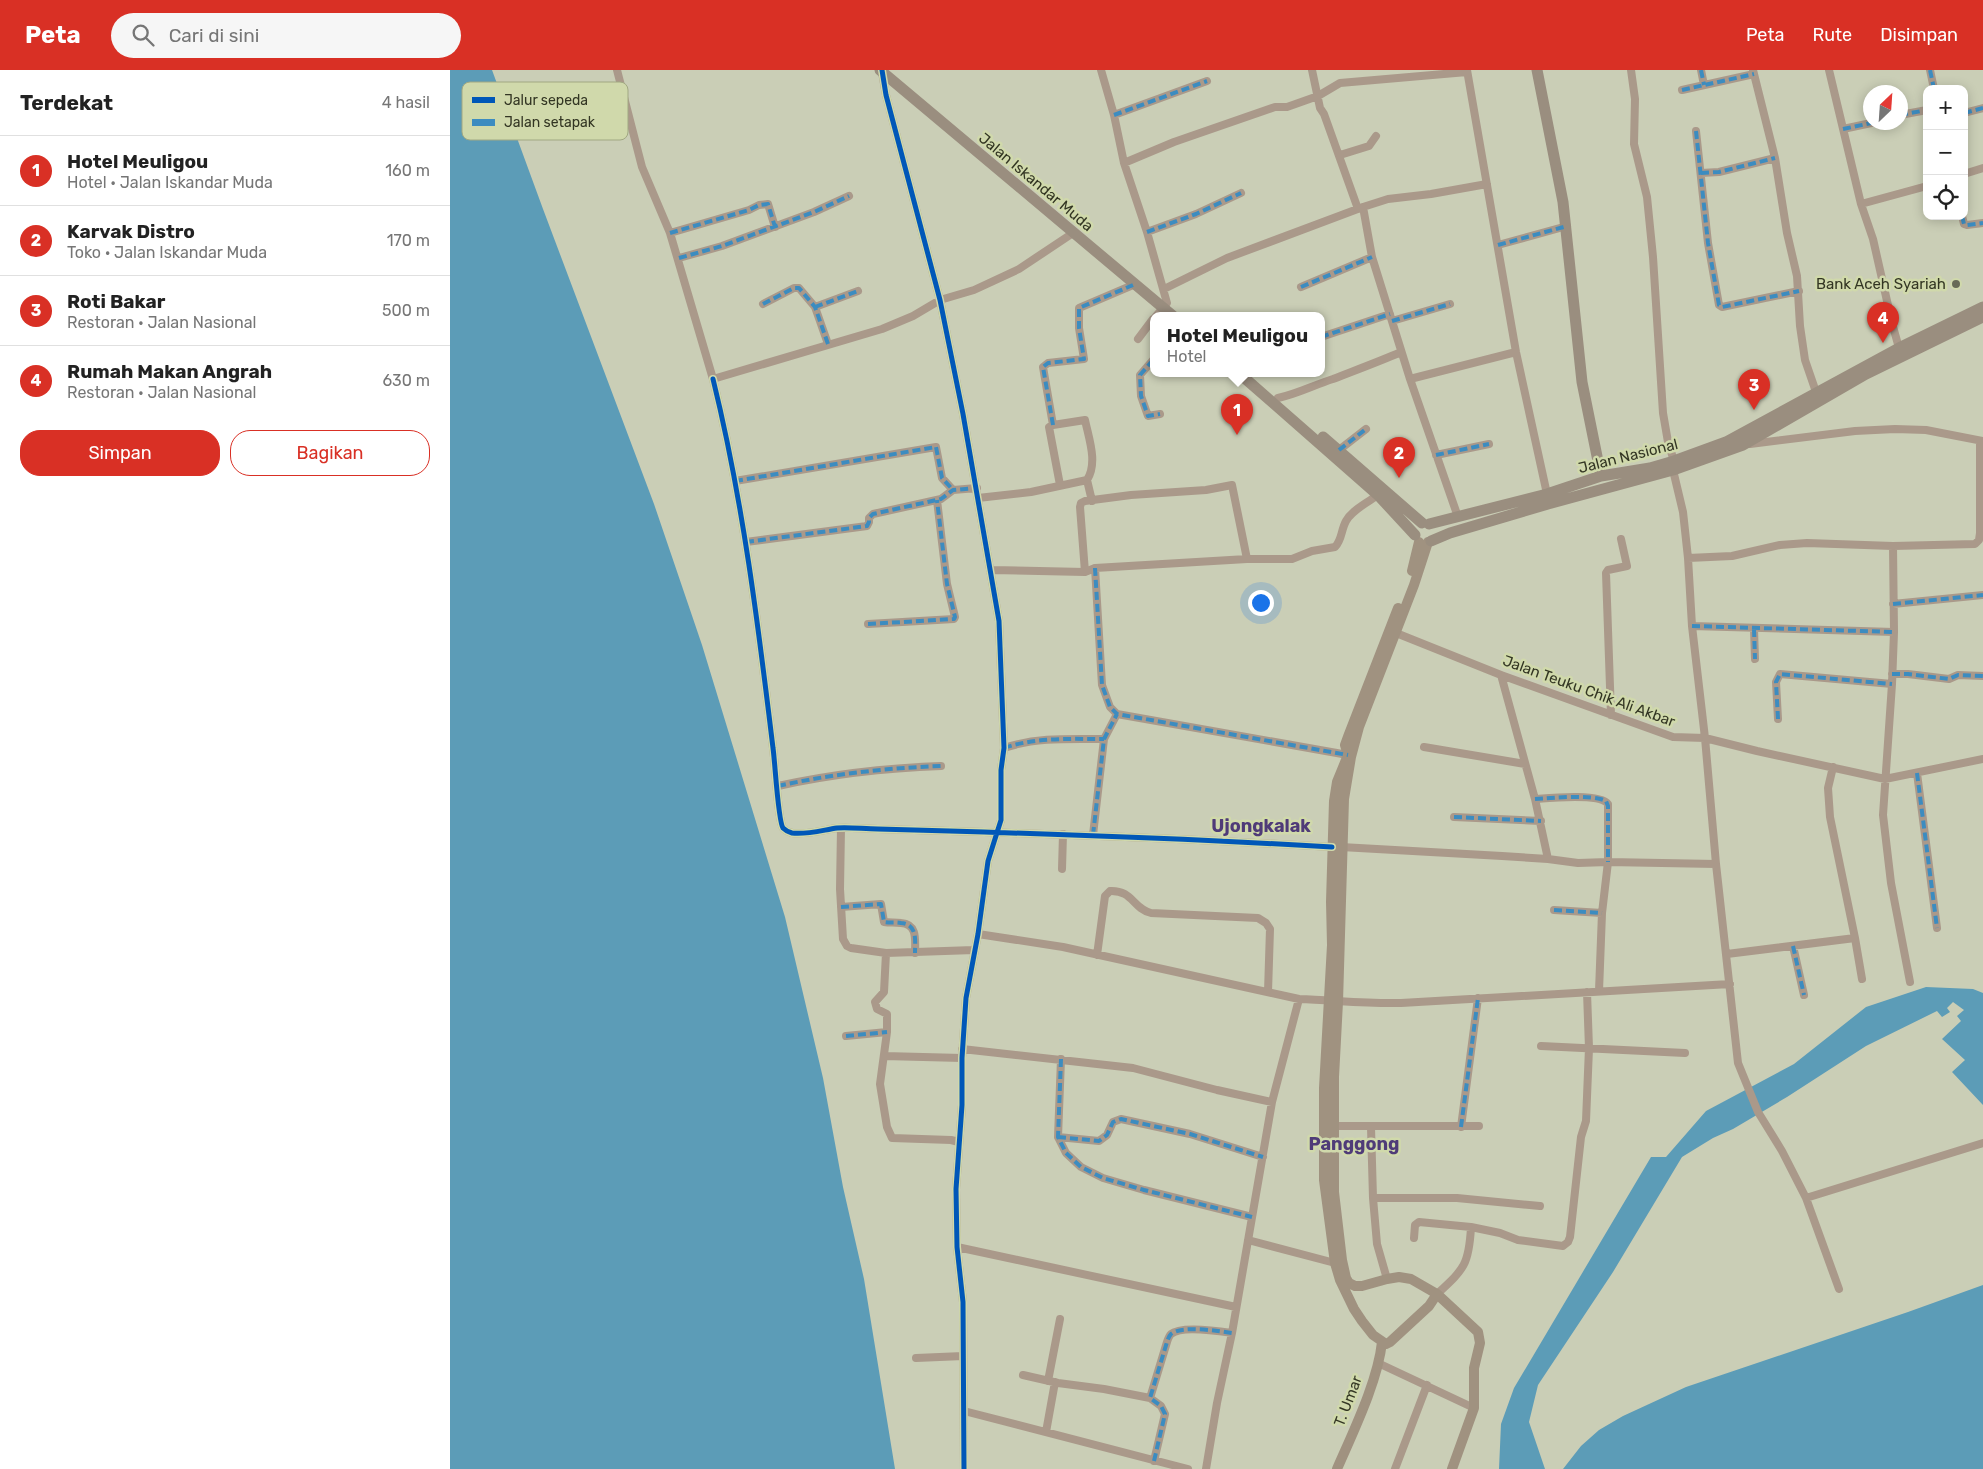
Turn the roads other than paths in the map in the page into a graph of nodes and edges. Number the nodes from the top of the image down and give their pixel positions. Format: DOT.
graph roads {
  1 [pos="884,70"];
  2 [pos="1101,70"];
  3 [pos="1312,70"];
  4 [pos="1537,70"];
  5 [pos="1631,70"];
  6 [pos="1701,70"];
  7 [pos="1829,70"];
  8 [pos="1930,70"];
  9 [pos="1467,71"];
  10 [pos="1754,72"];
  11 [pos="1207,81"];
  12 [pos="1704,85"];
  13 [pos="1933,85"];
  14 [pos="1682,90"];
  15 [pos="1318,96"];
  16 [pos="1983,108"];
  17 [pos="1923,111"];
  18 [pos="1968,112"];
  19 [pos="628,113"];
  20 [pos="1908,114"];
  21 [pos="1114,115"];
  22 [pos="1863,125"];
  23 [pos="1843,130"];
  24 [pos="1696,131"];
  25 [pos="1376,136"];
  26 [pos="1340,155"];
  27 [pos="1776,158"];
  28 [pos="1124,163"];
  29 [pos="1983,168"];
  30 [pos="1968,173"];
  31 [pos="1701,174"];
  32 [pos="1486,184"];
  33 [pos="1923,187"];
  34 [pos="1241,194"];
  35 [pos="849,196"];
  36 [pos="1861,204"];
  37 [pos="1361,208"];
  38 [pos="1963,220"];
  39 [pos="1983,223"];
  40 [pos="776,226"];
  41 [pos="1567,226"];
  42 [pos="1147,232"];
  43 [pos="670,233"];
  44 [pos="1073,233"];
  45 [pos="1498,245"];
  46 [pos="1372,257"];
  47 [pos="679,258"];
  48 [pos="1133,285"];
  49 [pos="1301,287"];
  50 [pos="1164,289"];
  51 [pos="1799,290"];
  52 [pos="858,291"];
  53 [pos="940,300"];
  54 [pos="763,304"];
  55 [pos="1450,304"];
  56 [pos="1983,306"];
  57 [pos="815,307"];
  58 [pos="1162,309"];
  59 [pos="1983,317"];
  60 [pos="1391,318"];
  61 [pos="1150,324"];
  62 [pos="1325,336"];
  63 [pos="1138,339"];
  64 [pos="828,344"];
  65 [pos="1899,348"];
  66 [pos="1401,352"];
  67 [pos="1516,352"];
  68 [pos="1150,363"];
  69 [pos="1243,377"];
  70 [pos="1254,377"];
  71 [pos="713,379"];
  72 [pos="1410,379"];
  73 [pos="1816,392"];
  74 [pos="1278,398"];
  75 [pos="1160,414"];
  76 [pos="1053,425"];
  77 [pos="1366,429"];
  78 [pos="1982,441"];
  79 [pos="1489,444"];
  80 [pos="1743,444"];
  81 [pos="1340,450"];
  82 [pos="1436,455"];
  83 [pos="1662,469"];
  84 [pos="1601,476"];
  85 [pos="1087,480"];
  86 [pos="735,481"];
  87 [pos="1060,485"];
  88 [pos="977,488"];
  89 [pos="953,490"];
  90 [pos="1547,494"];
  91 [pos="1378,495"];
  92 [pos="978,498"];
  93 [pos="939,499"];
  94 [pos="1092,501"];
  95 [pos="1458,517"];
  96 [pos="1426,523"];
  97 [pos="1621,538"];
  98 [pos="1423,540"];
  99 [pos="746,542"];
  100 [pos="1893,546"];
  101 [pos="1688,558"];
  102 [pos="1247,559"];
  103 [pos="1096,568"];
  104 [pos="990,570"];
  105 [pos="1085,572"];
  106 [pos="1983,595"];
  107 [pos="1894,604"];
  108 [pos="868,624"];
  109 [pos="1692,626"];
  110 [pos="1754,629"];
  111 [pos="1894,632"];
  112 [pos="1396,633"];
  113 [pos="1755,659"];
  114 [pos="1501,674"];
  115 [pos="1892,674"];
  116 [pos="1983,676"];
  117 [pos="1892,684"];
  118 [pos="1117,714"];
  119 [pos="1611,715"];
  120 [pos="1778,720"];
  121 [pos="1705,738"];
  122 [pos="1104,739"];
  123 [pos="1424,747"];
  124 [pos="1004,748"];
  125 [pos="1348,755"];
  126 [pos="1983,759"];
  127 [pos="1524,764"];
  128 [pos="941,766"];
  129 [pos="1833,767"];
  130 [pos="1917,774"];
  131 [pos="1885,779"];
  132 [pos="778,786"];
  133 [pos="1535,799"];
  134 [pos="1454,816"];
  135 [pos="1541,822"];
  136 [pos="841,828"];
  137 [pos="998,833"];
  138 [pos="1064,834"];
  139 [pos="1094,835"];
  140 [pos="1337,847"];
  141 [pos="1548,859"];
  142 [pos="1608,862"];
  143 [pos="1716,864"];
  144 [pos="1062,869"];
  145 [pos="841,906"];
  146 [pos="1554,910"];
  147 [pos="1602,913"];
  148 [pos="1937,928"];
  149 [pos="978,934"];
  150 [pos="1855,938"];
  151 [pos="1793,946"];
  152 [pos="974,950"];
  153 [pos="886,953"];
  154 [pos="915,953"];
  155 [pos="1727,954"];
  156 [pos="1097,955"];
  157 [pos="1862,979"];
  158 [pos="1910,982"];
  159 [pos="1730,984"];
  160 [pos="1599,991"];
  161 [pos="1268,992"];
  162 [pos="1587,992"];
  163 [pos="1804,996"];
  164 [pos="1478,998"];
  165 [pos="1299,999"];
  166 [pos="1334,1001"];
  167 [pos="887,1032"];
  168 [pos="846,1036"];
  169 [pos="1541,1046"];
  170 [pos="1589,1048"];
  171 [pos="962,1053"];
  172 [pos="1685,1053"];
  173 [pos="884,1056"];
  174 [pos="1061,1059"];
  175 [pos="1272,1102"];
  176 [pos="1334,1126"];
  177 [pos="1478,1126"];
  178 [pos="1371,1127"];
  179 [pos="1461,1127"];
  180 [pos="1058,1137"];
  181 [pos="959,1142"];
  182 [pos="1983,1143"];
  183 [pos="1263,1157"];
  184 [pos="1373,1198"];
  185 [pos="1806,1198"];
  186 [pos="1540,1206"];
  187 [pos="1252,1217"];
  188 [pos="1471,1227"];
  189 [pos="1414,1238"];
  190 [pos="1248,1240"];
  191 [pos="957,1247"];
  192 [pos="1335,1263"];
  193 [pos="1387,1279"];
  194 [pos="1839,1289"];
  195 [pos="1437,1294"];
  196 [pos="1236,1308"];
  197 [pos="1060,1319"];
  198 [pos="1232,1333"];
  199 [pos="1382,1342"];
  200 [pos="964,1356"];
  201 [pos="916,1358"];
  202 [pos="1378,1363"];
  203 [pos="1023,1375"];
  204 [pos="1051,1382"];
  205 [pos="1427,1385"];
  206 [pos="1150,1398"];
  207 [pos="1474,1408"];
  208 [pos="964,1411"];
  209 [pos="1046,1432"];
  210 [pos="1154,1461"];
  211 [pos="964,1469"];
  212 [pos="1188,1469"];
  213 [pos="1206,1469"];
  214 [pos="1337,1469"];
  215 [pos="1395,1469"];
  216 [pos="1452,1469"];
  1 -- 44 [label="highway, Jalan Iskandar Muda"];
  1 -- 53 [label="street"];
  1 -- 58 [label="highway, Jalan Iskandar Muda"];
  2 -- 21 [label="street"];
  3 -- 15 [label="street"];
  4 -- 41 [label="highway"];
  5 -- 83 [label="street"];
  6 -- 12 [label="street"];
  7 -- 23 [label="street"];
  8 -- 13 [label="street"];
  9 -- 15 [label="street"];
  9 -- 32 [label="street"];
  10 -- 12 [label="street"];
  10 -- 27 [label="street"];
  11 -- 21 [label="street"];
  12 -- 14 [label="street"];
  15 -- 26 [label="street"];
  15 -- 28 [label="street"];
  16 -- 18 [label="street"];
  17 -- 20 [label="street"];
  19 -- 43 [label="street"];
  21 -- 28 [label="street"];
  22 -- 23 [label="street"];
  23 -- 36 [label="street"];
  24 -- 31 [label="street"];
  25 -- 26 [label="street"];
  26 -- 37 [label="street"];
  27 -- 31 [label="street"];
  27 -- 51 [label="street"];
  28 -- 42 [label="street"];
  29 -- 30 [label="street"];
  31 -- 51 [label="street"];
  32 -- 37 [label="street"];
  32 -- 45 [label="street"];
  33 -- 36 [label="street"];
  34 -- 42 [label="street"];
  35 -- 40 [label="street"];
  36 -- 65 [label="street"];
  37 -- 46 [label="street"];
  37 -- 50 [label="street"];
  38 -- 39 [label="street"];
  40 -- 43 [label="street"];
  40 -- 47 [label="street"];
  41 -- 45 [label="street"];
  41 -- 84 [label="highway"];
  42 -- 50 [label="street"];
  43 -- 47 [label="street"];
  44 -- 48 [label="highway, Jalan Iskandar Muda"];
  44 -- 53 [label="street"];
  45 -- 67 [label="street"];
  46 -- 49 [label="street"];
  46 -- 60 [label="street"];
  47 -- 71 [label="street"];
  48 -- 58 [label="highway, Jalan Iskandar Muda"];
  48 -- 76 [label="street"];
  50 -- 58 [label="street"];
  51 -- 73 [label="street"];
  52 -- 57 [label="street"];
  53 -- 64 [label="street"];
  53 -- 88 [label="street"];
  54 -- 57 [label="street"];
  55 -- 60 [label="street"];
  56 -- 65 [label="highway, Jalan Nasional"];
  57 -- 64 [label="street"];
  59 -- 80 [label="highway, Jalan Nasional"];
  60 -- 62 [label="street"];
  60 -- 66 [label="street"];
  61 -- 63 [label="street"];
  64 -- 71 [label="street"];
  65 -- 73 [label="highway, Jalan Nasional"];
  66 -- 72 [label="street"];
  66 -- 74 [label="street"];
  67 -- 72 [label="street"];
  67 -- 90 [label="street"];
  68 -- 75 [label="street"];
  69 -- 91 [label="highway"];
  70 -- 74 [label="highway"];
  71 -- 86 [label="street"];
  72 -- 82 [label="street"];
  73 -- 83 [label="highway, Jalan Nasional"];
  74 -- 81 [label="highway"];
  76 -- 85 [label="street"];
  76 -- 87 [label="street"];
  77 -- 81 [label="street"];
  78 -- 80 [label="street"];
  78 -- 100 [label="street"];
  79 -- 82 [label="street"];
  80 -- 83 [label="highway, Jalan Nasional"];
  81 -- 96 [label="highway"];
  82 -- 95 [label="street"];
  83 -- 84 [label="highway, Jalan Nasional"];
  83 -- 98 [label="highway, Jalan Nasional"];
  83 -- 101 [label="street"];
  84 -- 90 [label="highway, Jalan Nasional"];
  85 -- 87 [label="street"];
  85 -- 94 [label="street"];
  86 -- 89 [label="street"];
  86 -- 99 [label="street"];
  87 -- 92 [label="street"];
  88 -- 89 [label="street"];
  88 -- 92 [label="street"];
  89 -- 93 [label="street"];
  90 -- 95 [label="highway, Jalan Nasional"];
  91 -- 98 [label="highway"];
  91 -- 102 [label="street"];
  92 -- 104 [label="street"];
  93 -- 99 [label="street"];
  93 -- 108 [label="street"];
  94 -- 102 [label="street"];
  94 -- 105 [label="street"];
  95 -- 96 [label="highway, Jalan Nasional"];
  96 -- 98 [label="highway"];
  96 -- 98 [label="highway"];
  97 -- 119 [label="street"];
  98 -- 112 [label="main road"];
  98 -- 125 [label="main road"];
  99 -- 132 [label="street"];
  100 -- 101 [label="street"];
  100 -- 107 [label="street"];
  101 -- 109 [label="street"];
  102 -- 103 [label="street"];
  103 -- 105 [label="street"];
  103 -- 118 [label="street"];
  104 -- 105 [label="street"];
  104 -- 124 [label="street"];
  106 -- 107 [label="street"];
  107 -- 111 [label="street"];
  109 -- 110 [label="street"];
  109 -- 121 [label="street"];
  110 -- 111 [label="street"];
  110 -- 113 [label="street"];
  111 -- 115 [label="street"];
  112 -- 114 [label="street, Jalan Teuku Chik Ali Akbar"];
  112 -- 140 [label="main road"];
  114 -- 119 [label="street, Jalan Teuku Chik Ali Akbar"];
  114 -- 127 [label="street"];
  115 -- 116 [label="street"];
  115 -- 117 [label="street"];
  117 -- 120 [label="street"];
  117 -- 131 [label="street"];
  118 -- 122 [label="street"];
  118 -- 125 [label="street"];
  119 -- 121 [label="street, Jalan Teuku Chik Ali Akbar"];
  121 -- 129 [label="street, Jalan Teuku Chik Ali Akbar"];
  121 -- 143 [label="street"];
  122 -- 124 [label="street"];
  122 -- 139 [label="street"];
  123 -- 127 [label="street"];
  124 -- 137 [label="street"];
  125 -- 140 [label="main road"];
  126 -- 130 [label="street, Jalan Teuku Chik Ali Akbar"];
  127 -- 133 [label="street"];
  128 -- 132 [label="street"];
  129 -- 131 [label="street, Jalan Teuku Chik Ali Akbar"];
  129 -- 150 [label="street"];
  130 -- 131 [label="street, Jalan Teuku Chik Ali Akbar"];
  130 -- 148 [label="street"];
  131 -- 158 [label="street"];
  132 -- 136 [label="street"];
  133 -- 135 [label="street"];
  133 -- 142 [label="street"];
  134 -- 135 [label="street"];
  135 -- 141 [label="street"];
  136 -- 137 [label="street"];
  136 -- 145 [label="street"];
  137 -- 138 [label="street"];
  137 -- 149 [label="street"];
  138 -- 139 [label="street"];
  138 -- 144 [label="street"];
  139 -- 140 [label="street"];
  140 -- 141 [label="street"];
  140 -- 166 [label="main road"];
  141 -- 142 [label="street"];
  142 -- 143 [label="street"];
  142 -- 147 [label="street"];
  143 -- 155 [label="street"];
  145 -- 153 [label="street"];
  145 -- 154 [label="street"];
  146 -- 147 [label="street"];
  147 -- 160 [label="street"];
  149 -- 152 [label="street"];
  149 -- 156 [label="street"];
  150 -- 151 [label="street"];
  150 -- 157 [label="street"];
  151 -- 155 [label="street"];
  151 -- 163 [label="street"];
  152 -- 154 [label="street"];
  152 -- 171 [label="street"];
  153 -- 154 [label="street"];
  153 -- 167 [label="street"];
  155 -- 159 [label="street"];
  156 -- 161 [label="street"];
  156 -- 161 [label="street"];
  159 -- 160 [label="street"];
  159 -- 185 [label="street"];
  160 -- 162 [label="street"];
  161 -- 165 [label="street"];
  162 -- 164 [label="street"];
  162 -- 170 [label="street"];
  164 -- 166 [label="street"];
  164 -- 179 [label="street"];
  165 -- 166 [label="street"];
  165 -- 175 [label="street"];
  166 -- 176 [label="main road"];
  166 -- 192 [label="main road"];
  167 -- 168 [label="street"];
  167 -- 173 [label="street"];
  169 -- 170 [label="street"];
  170 -- 172 [label="street"];
  170 -- 188 [label="street"];
  171 -- 173 [label="street"];
  171 -- 174 [label="street"];
  171 -- 181 [label="street"];
  173 -- 181 [label="street"];
  174 -- 175 [label="street"];
  174 -- 180 [label="street"];
  175 -- 183 [label="street"];
  176 -- 178 [label="street"];
  176 -- 193 [label="main road"];
  177 -- 179 [label="street"];
  178 -- 179 [label="street"];
  178 -- 184 [label="street"];
  180 -- 183 [label="street"];
  180 -- 187 [label="street"];
  181 -- 191 [label="street"];
  182 -- 185 [label="street"];
  183 -- 187 [label="street"];
  184 -- 186 [label="street"];
  184 -- 193 [label="street"];
  185 -- 194 [label="street"];
  187 -- 190 [label="street"];
  188 -- 189 [label="street"];
  188 -- 195 [label="street"];
  190 -- 192 [label="street"];
  190 -- 196 [label="street"];
  191 -- 196 [label="street"];
  191 -- 200 [label="street"];
  192 -- 199 [label="main road"];
  193 -- 195 [label="main road"];
  195 -- 199 [label="main road"];
  195 -- 207 [label="main road"];
  196 -- 198 [label="street"];
  197 -- 204 [label="street"];
  198 -- 206 [label="street"];
  198 -- 213 [label="street"];
  199 -- 202 [label="main road, T. Umar"];
  200 -- 201 [label="street"];
  200 -- 208 [label="street"];
  202 -- 205 [label="street"];
  202 -- 214 [label="main road, T. Umar"];
  203 -- 204 [label="street"];
  204 -- 206 [label="street"];
  204 -- 209 [label="street"];
  205 -- 207 [label="street"];
  205 -- 215 [label="street"];
  206 -- 210 [label="street"];
  207 -- 216 [label="main road"];
  208 -- 209 [label="street"];
  208 -- 211 [label="street"];
  209 -- 210 [label="street"];
  210 -- 212 [label="street"];
}
